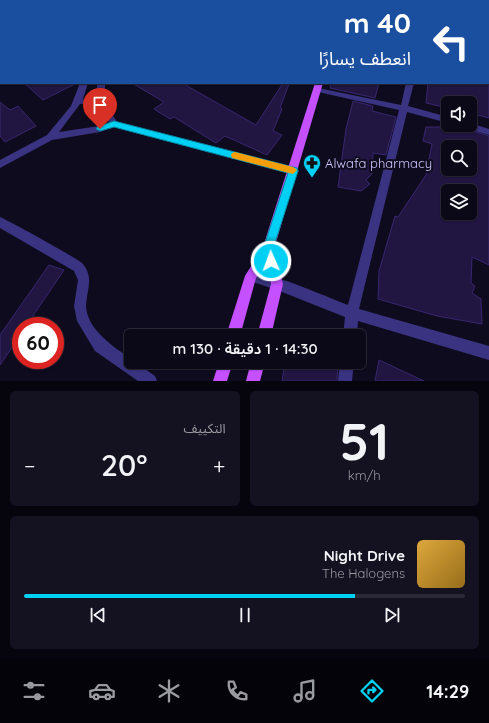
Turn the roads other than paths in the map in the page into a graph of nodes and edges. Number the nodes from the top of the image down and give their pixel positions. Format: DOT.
graph roads {
  1 [pos="84,84"];
  2 [pos="101,84"];
  3 [pos="410,84"];
  4 [pos="319,87"];
  5 [pos="101,100"];
  6 [pos="78,102"];
  7 [pos="404,108"];
  8 [pos="441,118"];
  9 [pos="114,124"];
  10 [pos="477,128"];
  11 [pos="489,132"];
  12 [pos="50,137"];
  13 [pos="0,164"];
  14 [pos="294,171"];
  15 [pos="0,222"];
  16 [pos="268,249"];
  17 [pos="251,276"];
  18 [pos="278,284"];
  19 [pos="352,313"];
  20 [pos="236,329"];
  21 [pos="266,329"];
  22 [pos="351,329"];
  23 [pos="489,353"];
  24 [pos="224,369"];
  25 [pos="256,369"];
  26 [pos="346,369"];
  27 [pos="150,381"];
  28 [pos="220,381"];
  29 [pos="253,381"];
  30 [pos="345,381"];
  1 -- 6 [label="street"];
  2 -- 5 [label="street"];
  3 -- 7 [label="street"];
  4 -- 7 [label="street"];
  4 -- 14 [label="main road"];
  5 -- 6 [label="street"];
  5 -- 9 [label="street"];
  6 -- 12 [label="street"];
  7 -- 8 [label="street"];
  7 -- 19 [label="street"];
  9 -- 12 [label="street"];
  9 -- 14 [label="street"];
  10 -- 11 [label="street"];
  12 -- 13 [label="street"];
  14 -- 16 [label="main road"];
  15 -- 27 [label="street"];
  16 -- 17 [label="main road"];
  16 -- 18 [label="main road"];
  17 -- 18 [label="street"];
  17 -- 20 [label="main road"];
  18 -- 19 [label="street"];
  18 -- 21 [label="main road"];
  19 -- 22 [label="street"];
  19 -- 23 [label="street"];
  24 -- 28 [label="main road"];
  25 -- 29 [label="main road"];
  26 -- 30 [label="street"];
}
